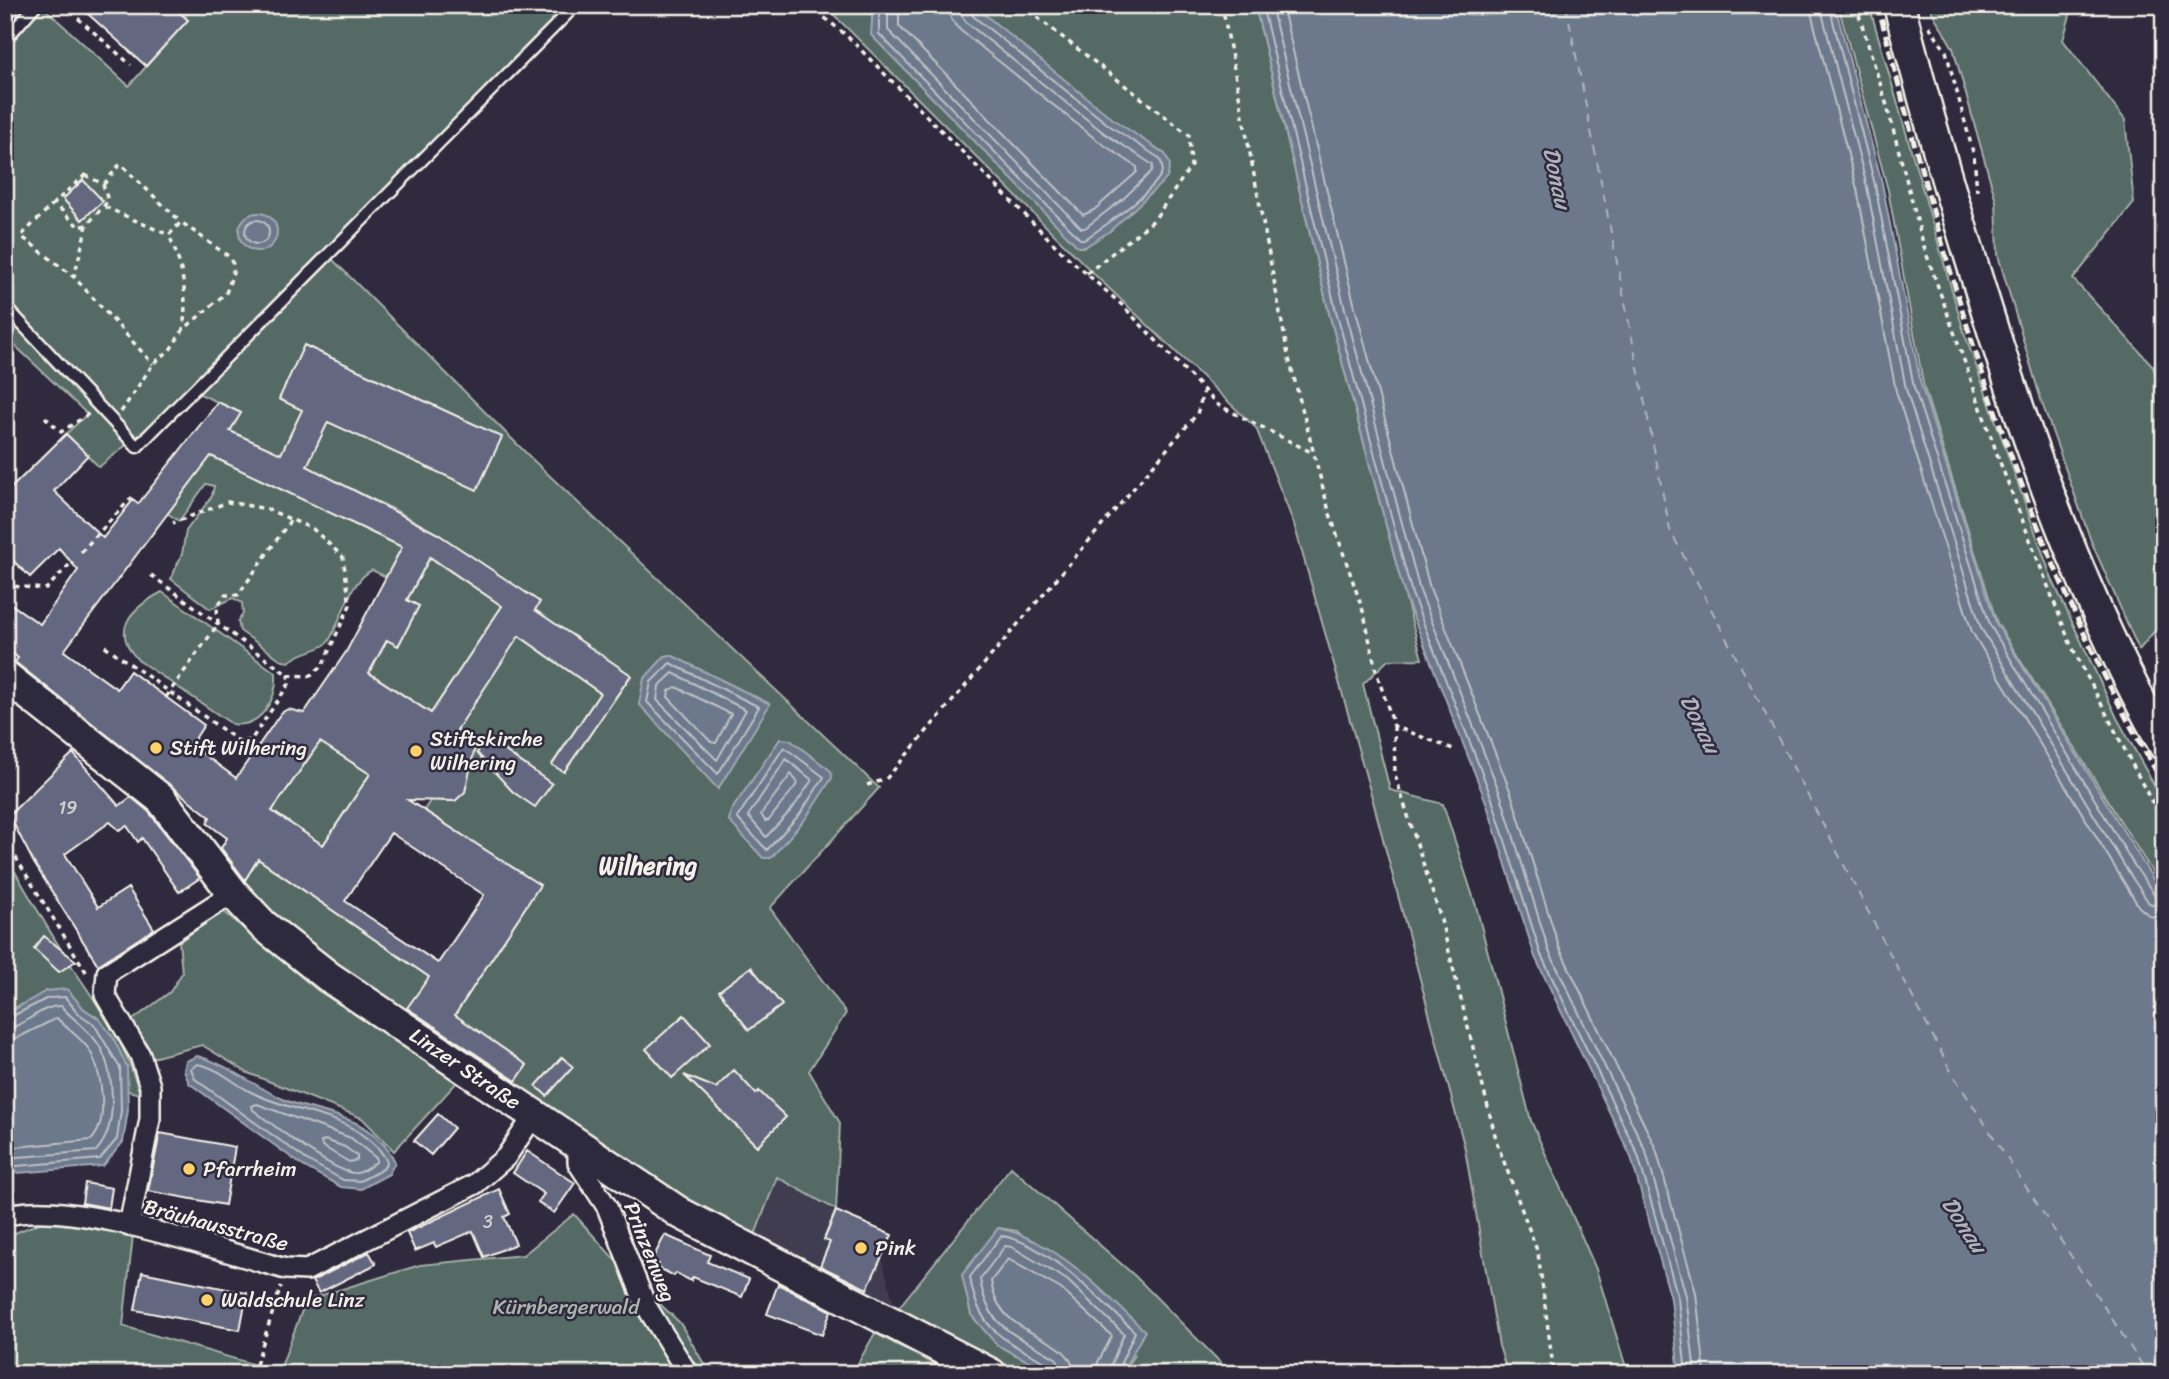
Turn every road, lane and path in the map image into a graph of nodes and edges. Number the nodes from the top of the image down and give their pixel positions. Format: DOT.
graph roads {
  1 [pos="36,5"];
  2 [pos="63,5"];
  3 [pos="809,5"];
  4 [pos="1021,5"];
  5 [pos="1222,5"];
  6 [pos="1856,5"];
  7 [pos="1899,5"];
  8 [pos="572,9"];
  9 [pos="5,40"];
  10 [pos="131,65"];
  11 [pos="103,184"];
  12 [pos="54,203"];
  13 [pos="105,208"];
  14 [pos="181,222"];
  15 [pos="87,225"];
  16 [pos="169,235"];
  17 [pos="1086,274"];
  18 [pos="74,277"];
  19 [pos="5,307"];
  20 [pos="183,330"];
  21 [pos="153,365"];
  22 [pos="1204,390"];
  23 [pos="100,407"];
  24 [pos="45,416"];
  25 [pos="113,422"];
  26 [pos="1313,453"];
  27 [pos="135,494"];
  28 [pos="292,518"];
  29 [pos="173,523"];
  30 [pos="81,552"];
  31 [pos="71,563"];
  32 [pos="151,575"];
  33 [pos="5,589"];
  34 [pos="218,624"];
  35 [pos="105,646"];
  36 [pos="288,675"];
  37 [pos="5,676"];
  38 [pos="170,692"];
  39 [pos="166,697"];
  40 [pos="1394,726"];
  41 [pos="2164,745"];
  42 [pos="1453,749"];
  43 [pos="867,785"];
  44 [pos="2164,826"];
  45 [pos="5,839"];
  46 [pos="233,893"];
  47 [pos="104,995"];
  48 [pos="533,1117"];
  49 [pos="578,1147"];
  50 [pos="5,1216"];
  51 [pos="129,1226"];
  52 [pos="286,1269"];
  53 [pos="253,1374"];
  54 [pos="688,1374"];
  55 [pos="991,1374"];
  56 [pos="1554,1374"];
  1 -- 9 [label="lane"];
  2 -- 10 [label="path"];
  3 -- 17 [label="path"];
  4 -- 17 [label="path"];
  5 -- 26 [label="path"];
  6 -- 44 [label="path"];
  7 -- 41 [label="main road"];
  8 -- 25 [label="lane"];
  11 -- 12 [label="path"];
  11 -- 13 [label="path"];
  11 -- 14 [label="path"];
  12 -- 15 [label="path"];
  12 -- 18 [label="path"];
  13 -- 15 [label="path"];
  13 -- 16 [label="path"];
  14 -- 16 [label="path"];
  14 -- 20 [label="path"];
  15 -- 18 [label="path"];
  16 -- 20 [label="path"];
  17 -- 22 [label="path"];
  18 -- 21 [label="path"];
  19 -- 23 [label="lane"];
  20 -- 21 [label="path"];
  21 -- 25 [label="path"];
  22 -- 26 [label="path"];
  22 -- 43 [label="path"];
  23 -- 24 [label="path"];
  23 -- 25 [label="lane"];
  26 -- 40 [label="path"];
  27 -- 30 [label="path"];
  28 -- 29 [label="path"];
  28 -- 34 [label="path"];
  28 -- 36 [label="path"];
  31 -- 33 [label="path"];
  32 -- 34 [label="path"];
  34 -- 36 [label="path"];
  34 -- 38 [label="path"];
  35 -- 38 [label="path"];
  36 -- 38 [label="path"];
  37 -- 46 [label="main road, Linzer Straße"];
  38 -- 39 [label="path"];
  40 -- 42 [label="path"];
  40 -- 56 [label="path"];
  45 -- 47 [label="path"];
  46 -- 47 [label="street"];
  46 -- 48 [label="main road, Linzer Straße"];
  47 -- 51 [label="street"];
  48 -- 49 [label="main road, Linzer Straße"];
  48 -- 52 [label="street, Bräuhausstraße"];
  49 -- 54 [label="street, Prinzenweg"];
  49 -- 55 [label="main road, Linzer Straße"];
  50 -- 51 [label="street, Bräuhausstraße"];
  51 -- 52 [label="street, Bräuhausstraße"];
  52 -- 53 [label="path"];
}
